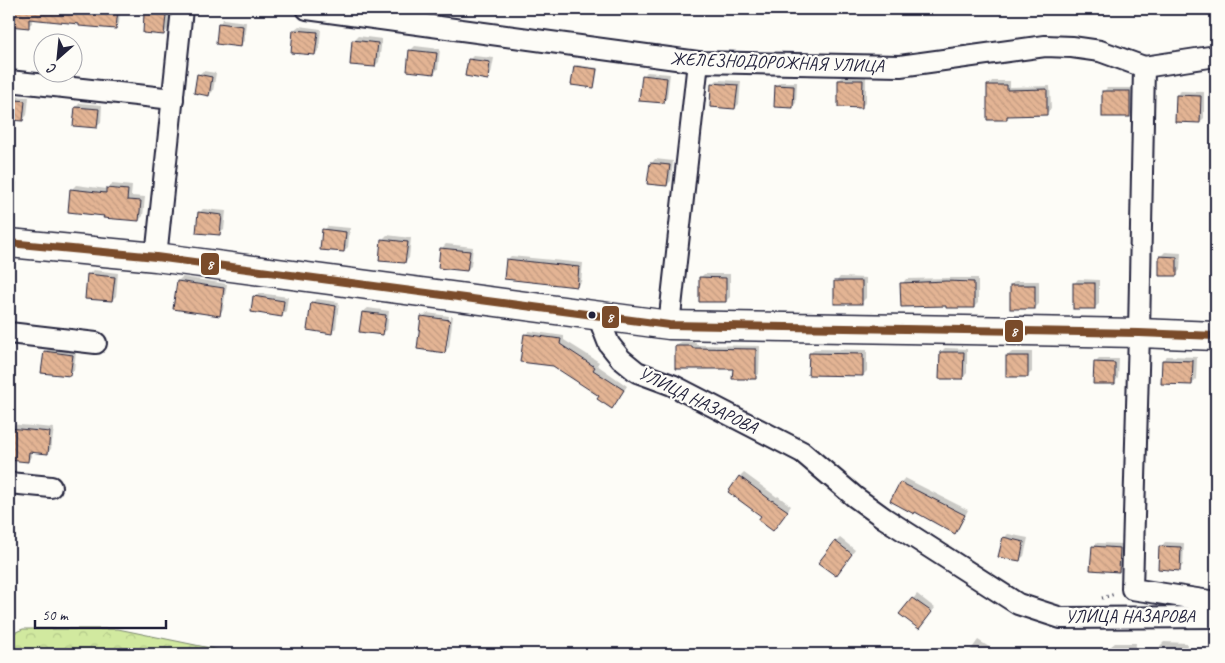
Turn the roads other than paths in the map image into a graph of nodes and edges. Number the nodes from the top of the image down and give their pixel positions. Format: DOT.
graph roads {
  1 [pos="182,9"];
  2 [pos="307,9"];
  3 [pos="1216,56"];
  4 [pos="698,62"];
  5 [pos="1144,67"];
  6 [pos="9,81"];
  7 [pos="173,98"];
  8 [pos="9,243"];
  9 [pos="156,257"];
  10 [pos="598,316"];
  11 [pos="669,326"];
  12 [pos="9,333"];
  13 [pos="1139,333"];
  14 [pos="1216,336"];
  15 [pos="96,343"];
  16 [pos="9,483"];
  17 [pos="51,487"];
  18 [pos="1216,602"];
  19 [pos="1216,616"];
  1 -- 7 [label="street"];
  2 -- 4 [label="street, ЖЕЛЕЗНОДОРОЖНАЯ УЛИЦА"];
  3 -- 5 [label="street, ЖЕЛЕЗНОДОРОЖНАЯ УЛИЦА"];
  4 -- 5 [label="street, ЖЕЛЕЗНОДОРОЖНАЯ УЛИЦА"];
  4 -- 11 [label="street"];
  5 -- 13 [label="street"];
  6 -- 7 [label="street"];
  7 -- 9 [label="street"];
  8 -- 9 [label="street"];
  9 -- 10 [label="street"];
  10 -- 11 [label="street"];
  10 -- 19 [label="street, УЛИЦА НАЗАРОВА"];
  11 -- 13 [label="street"];
  12 -- 15 [label="street"];
  13 -- 14 [label="street"];
  13 -- 18 [label="street"];
  16 -- 17 [label="street"];
}
